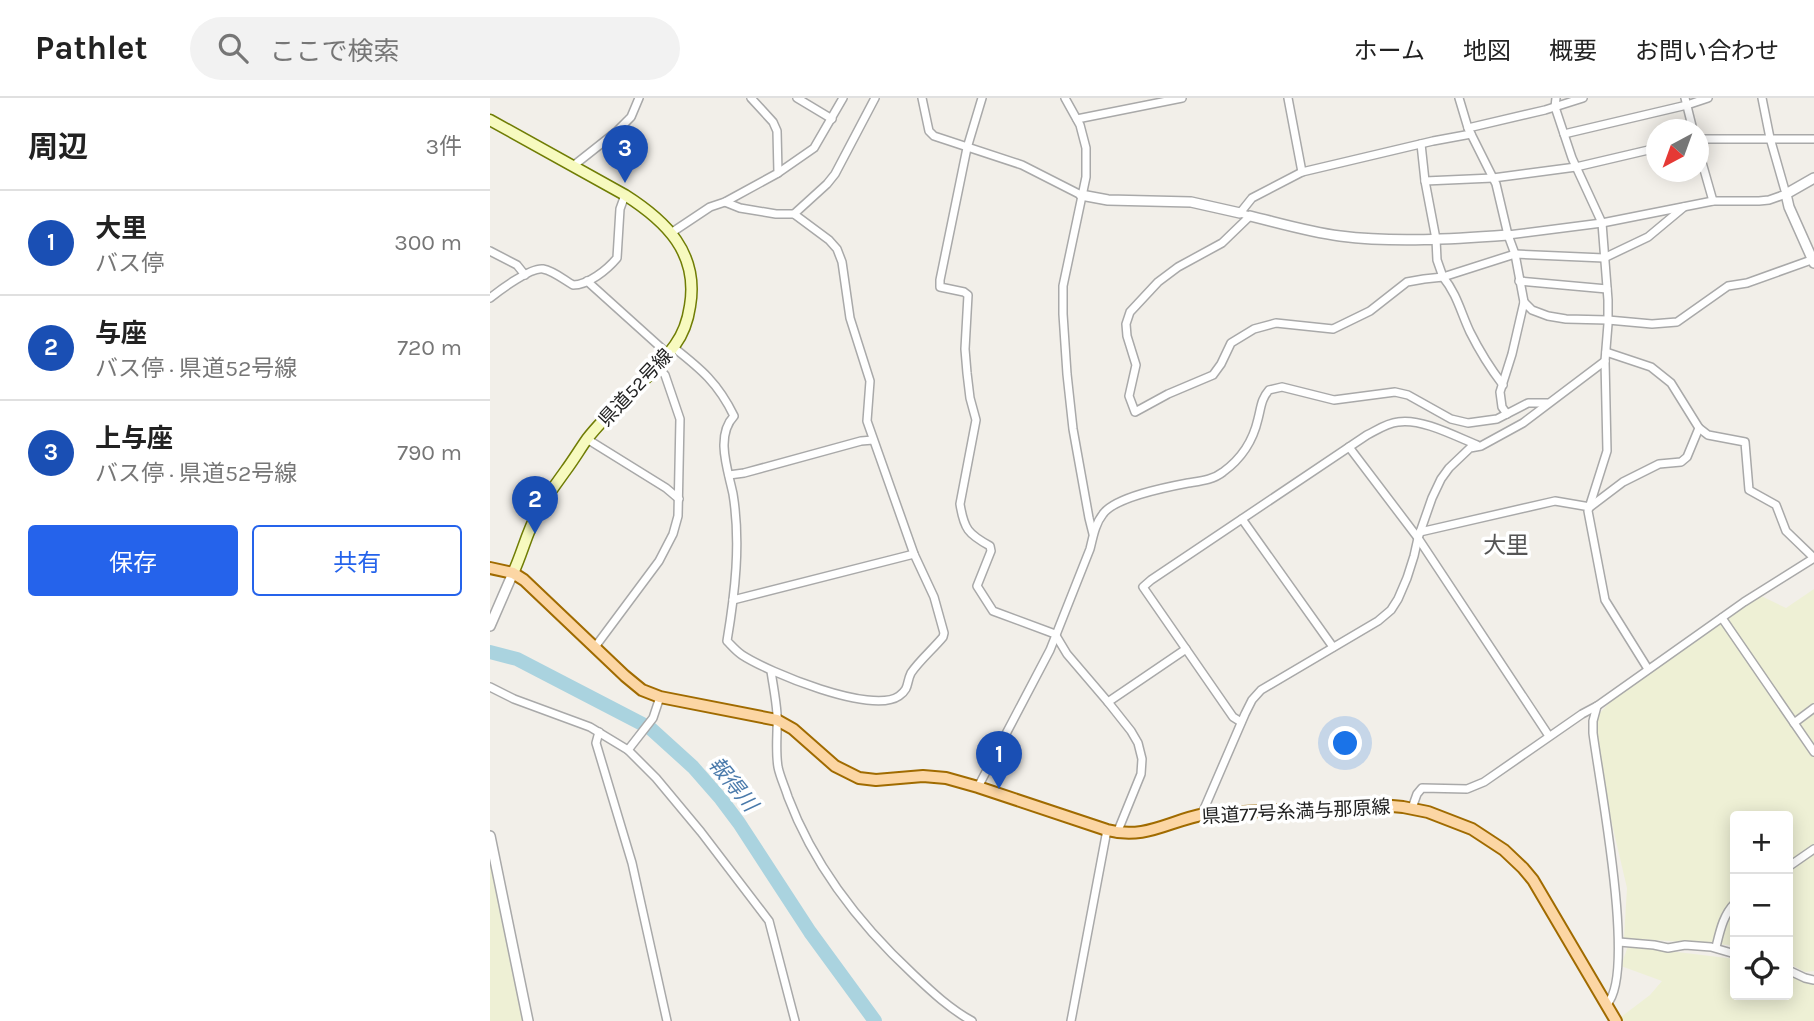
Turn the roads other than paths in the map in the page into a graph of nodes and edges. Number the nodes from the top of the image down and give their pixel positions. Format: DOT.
graph roads {
  1 [pos="639,98"];
  2 [pos="751,98"];
  3 [pos="797,98"];
  4 [pos="843,98"];
  5 [pos="875,98"];
  6 [pos="922,98"];
  7 [pos="982,98"];
  8 [pos="1065,98"];
  9 [pos="1182,98"];
  10 [pos="1288,98"];
  11 [pos="1459,98"];
  12 [pos="1556,98"];
  13 [pos="1583,98"];
  14 [pos="1708,98"];
  15 [pos="1762,98"];
  16 [pos="1686,101"];
  17 [pos="1555,107"];
  18 [pos="832,118"];
  19 [pos="1077,118"];
  20 [pos="1690,119"];
  21 [pos="490,120"];
  22 [pos="1470,131"];
  23 [pos="1564,134"];
  24 [pos="1770,138"];
  25 [pos="1709,139"];
  26 [pos="1814,139"];
  27 [pos="1421,144"];
  28 [pos="967,148"];
  29 [pos="1646,151"];
  30 [pos="573,166"];
  31 [pos="1576,167"];
  32 [pos="1302,172"];
  33 [pos="778,173"];
  34 [pos="1493,178"];
  35 [pos="1814,178"];
  36 [pos="1425,181"];
  37 [pos="1708,182"];
  38 [pos="1786,194"];
  39 [pos="625,195"];
  40 [pos="1081,195"];
  41 [pos="1713,201"];
  42 [pos="725,202"];
  43 [pos="1684,207"];
  44 [pos="1240,213"];
  45 [pos="794,214"];
  46 [pos="1250,216"];
  47 [pos="1602,223"];
  48 [pos="671,233"];
  49 [pos="1508,235"];
  50 [pos="1436,239"];
  51 [pos="490,251"];
  52 [pos="1515,254"];
  53 [pos="1604,258"];
  54 [pos="1814,260"];
  55 [pos="524,275"];
  56 [pos="1443,277"];
  57 [pos="587,281"];
  58 [pos="1519,281"];
  59 [pos="1607,289"];
  60 [pos="490,298"];
  61 [pos="1524,302"];
  62 [pos="1608,320"];
  63 [pos="671,350"];
  64 [pos="1605,352"];
  65 [pos="1605,361"];
  66 [pos="657,366"];
  67 [pos="1503,385"];
  68 [pos="1548,403"];
  69 [pos="1507,414"];
  70 [pos="1699,428"];
  71 [pos="587,439"];
  72 [pos="873,440"];
  73 [pos="1481,446"];
  74 [pos="1349,447"];
  75 [pos="729,475"];
  76 [pos="679,499"];
  77 [pos="1590,507"];
  78 [pos="1242,519"];
  79 [pos="1093,534"];
  80 [pos="1419,535"];
  81 [pos="914,554"];
  82 [pos="1814,558"];
  83 [pos="490,568"];
  84 [pos="513,573"];
  85 [pos="733,600"];
  86 [pos="1722,618"];
  87 [pos="490,626"];
  88 [pos="1055,634"];
  89 [pos="595,647"];
  90 [pos="1333,647"];
  91 [pos="1186,649"];
  92 [pos="1648,669"];
  93 [pos="771,671"];
  94 [pos="490,687"];
  95 [pos="660,697"];
  96 [pos="1108,702"];
  97 [pos="1597,706"];
  98 [pos="1814,708"];
  99 [pos="776,720"];
  100 [pos="1241,722"];
  101 [pos="1794,723"];
  102 [pos="599,732"];
  103 [pos="1549,736"];
  104 [pos="629,748"];
  105 [pos="1814,752"];
  106 [pos="978,787"];
  107 [pos="1412,808"];
  108 [pos="1205,814"];
  109 [pos="1112,832"];
  110 [pos="490,836"];
  111 [pos="1814,849"];
  112 [pos="1793,864"];
  113 [pos="1730,908"];
  114 [pos="1619,942"];
  115 [pos="1716,947"];
  116 [pos="1730,952"];
  117 [pos="1793,972"];
  118 [pos="1814,980"];
  119 [pos="1607,1004"];
  120 [pos="528,1021"];
  121 [pos="667,1021"];
  122 [pos="795,1021"];
  123 [pos="972,1021"];
  124 [pos="1071,1021"];
  125 [pos="1616,1021"];
  1 -- 30 [label="street"];
  2 -- 33 [label="street"];
  3 -- 18 [label="street"];
  4 -- 18 [label="street"];
  5 -- 45 [label="street"];
  6 -- 28 [label="street"];
  7 -- 28 [label="street"];
  8 -- 19 [label="street"];
  9 -- 19 [label="street"];
  10 -- 32 [label="street"];
  11 -- 22 [label="street"];
  12 -- 17 [label="street"];
  13 -- 17 [label="street"];
  14 -- 16 [label="street"];
  15 -- 24 [label="street"];
  16 -- 20 [label="street"];
  16 -- 23 [label="street"];
  17 -- 22 [label="street"];
  17 -- 23 [label="street"];
  18 -- 33 [label="street"];
  19 -- 40 [label="street"];
  21 -- 30 [label="main road, 県道52号線"];
  22 -- 27 [label="street"];
  22 -- 34 [label="street"];
  23 -- 31 [label="street"];
  24 -- 25 [label="street"];
  24 -- 26 [label="street"];
  24 -- 38 [label="street"];
  27 -- 32 [label="street"];
  27 -- 36 [label="street"];
  28 -- 40 [label="street"];
  28 -- 88 [label="street"];
  29 -- 31 [label="street"];
  30 -- 39 [label="main road, 県道52号線"];
  31 -- 34 [label="street"];
  31 -- 47 [label="street"];
  32 -- 44 [label="street"];
  33 -- 42 [label="street"];
  34 -- 36 [label="street"];
  34 -- 49 [label="street"];
  35 -- 38 [label="street"];
  36 -- 50 [label="street"];
  37 -- 41 [label="street"];
  38 -- 41 [label="street"];
  38 -- 54 [label="street"];
  39 -- 48 [label="main road, 県道52号線"];
  39 -- 57 [label="street"];
  40 -- 44 [label="street"];
  40 -- 79 [label="street"];
  41 -- 43 [label="street"];
  42 -- 45 [label="street"];
  42 -- 48 [label="street"];
  43 -- 47 [label="street"];
  43 -- 53 [label="street"];
  44 -- 46 [label="street"];
  45 -- 72 [label="street"];
  46 -- 50 [label="street"];
  46 -- 56 [label="street"];
  47 -- 49 [label="street"];
  47 -- 53 [label="street"];
  48 -- 63 [label="main road, 県道52号線"];
  49 -- 50 [label="street"];
  49 -- 52 [label="street"];
  50 -- 56 [label="street"];
  51 -- 55 [label="street"];
  52 -- 53 [label="street"];
  52 -- 56 [label="street"];
  52 -- 58 [label="street"];
  53 -- 59 [label="street"];
  54 -- 62 [label="street"];
  55 -- 57 [label="street"];
  55 -- 60 [label="street"];
  56 -- 67 [label="street"];
  57 -- 63 [label="street"];
  58 -- 59 [label="street"];
  58 -- 61 [label="street"];
  59 -- 62 [label="street"];
  61 -- 62 [label="street"];
  61 -- 67 [label="street"];
  62 -- 64 [label="street"];
  63 -- 66 [label="main road, 県道52号線"];
  63 -- 75 [label="street"];
  64 -- 65 [label="street"];
  64 -- 70 [label="street"];
  65 -- 68 [label="street"];
  65 -- 77 [label="street"];
  66 -- 71 [label="main road, 県道52号線"];
  66 -- 76 [label="street"];
  67 -- 69 [label="street"];
  68 -- 69 [label="street"];
  68 -- 73 [label="street"];
  69 -- 79 [label="street"];
  70 -- 77 [label="street"];
  70 -- 82 [label="street"];
  71 -- 76 [label="street"];
  71 -- 84 [label="main road, 県道52号線"];
  72 -- 75 [label="street"];
  72 -- 81 [label="street"];
  73 -- 74 [label="street"];
  73 -- 80 [label="street"];
  74 -- 78 [label="street"];
  74 -- 80 [label="street"];
  75 -- 85 [label="street"];
  76 -- 89 [label="street"];
  77 -- 80 [label="street"];
  77 -- 92 [label="street"];
  78 -- 90 [label="street"];
  78 -- 91 [label="street"];
  79 -- 88 [label="street"];
  80 -- 90 [label="street"];
  80 -- 103 [label="street"];
  81 -- 85 [label="street"];
  81 -- 93 [label="street"];
  82 -- 86 [label="street"];
  83 -- 84 [label="main road, 県道77号糸満与那原線"];
  84 -- 87 [label="street"];
  84 -- 89 [label="main road, 県道77号糸満与那原線"];
  85 -- 93 [label="street"];
  86 -- 92 [label="street"];
  86 -- 101 [label="street"];
  88 -- 96 [label="street"];
  88 -- 106 [label="street"];
  89 -- 95 [label="main road, 県道77号糸満与那原線"];
  90 -- 100 [label="street"];
  91 -- 96 [label="street"];
  91 -- 100 [label="street"];
  92 -- 97 [label="street"];
  93 -- 99 [label="street"];
  94 -- 102 [label="street"];
  95 -- 99 [label="main road, 県道77号糸満与那原線"];
  95 -- 104 [label="street"];
  96 -- 109 [label="street"];
  97 -- 103 [label="street"];
  97 -- 114 [label="street"];
  98 -- 101 [label="street"];
  99 -- 106 [label="main road, 県道77号糸満与那原線"];
  99 -- 123 [label="street"];
  100 -- 108 [label="street"];
  101 -- 105 [label="street"];
  102 -- 104 [label="street"];
  102 -- 121 [label="street"];
  103 -- 107 [label="street"];
  104 -- 122 [label="street"];
  106 -- 109 [label="main road, 県道77号糸満与那原線"];
  107 -- 108 [label="main road, 県道77号糸満与那原線"];
  107 -- 119 [label="main road, 県道77号糸満与那原線"];
  108 -- 109 [label="main road, 県道77号糸満与那原線"];
  109 -- 124 [label="street"];
  110 -- 120 [label="street"];
  111 -- 112 [label="street"];
  113 -- 115 [label="street"];
  114 -- 115 [label="street"];
  114 -- 119 [label="street"];
  115 -- 116 [label="street"];
  117 -- 118 [label="street"];
  119 -- 125 [label="main road, 県道77号糸満与那原線"];
}
